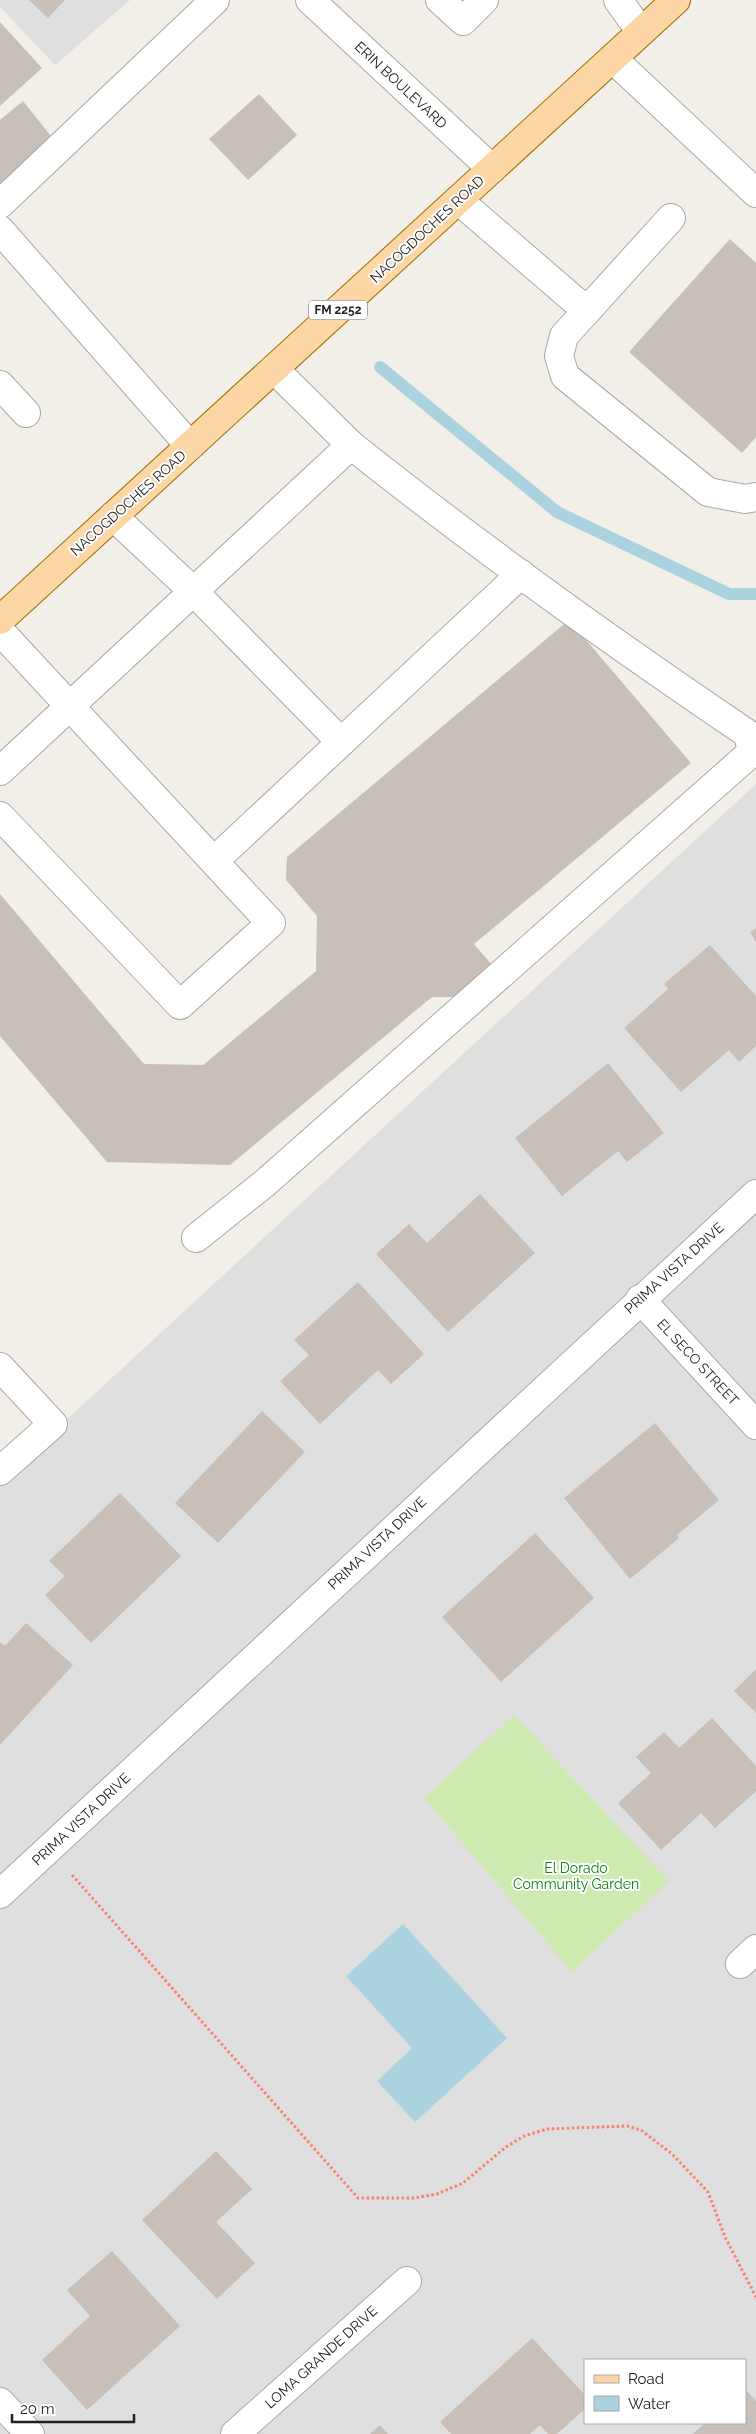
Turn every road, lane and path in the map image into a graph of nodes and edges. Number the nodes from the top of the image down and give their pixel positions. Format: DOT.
graph roads {
  1 [pos="215,0"];
  2 [pos="310,0"];
  3 [pos="440,0"];
  4 [pos="484,0"];
  5 [pos="618,0"];
  6 [pos="676,0"];
  7 [pos="641,32"];
  8 [pos="613,59"];
  9 [pos="492,169"];
  10 [pos="756,193"];
  11 [pos="458,200"];
  12 [pos="0,204"];
  13 [pos="671,218"];
  14 [pos="0,230"];
  15 [pos="587,311"];
  16 [pos="274,369"];
  17 [pos="0,384"];
  18 [pos="26,413"];
  19 [pos="350,444"];
  20 [pos="190,446"];
  21 [pos="756,497"];
  22 [pos="113,516"];
  23 [pos="521,574"];
  24 [pos="193,591"];
  25 [pos="0,620"];
  26 [pos="0,631"];
  27 [pos="70,706"];
  28 [pos="341,742"];
  29 [pos="0,772"];
  30 [pos="0,816"];
  31 [pos="214,861"];
  32 [pos="756,1194"];
  33 [pos="196,1238"];
  34 [pos="640,1299"];
  35 [pos="0,1367"];
  36 [pos="756,1425"];
  37 [pos="0,1471"];
  38 [pos="69,1872"];
  39 [pos="2,1887"];
  40 [pos="407,2281"];
  41 [pos="756,2297"];
  42 [pos="0,2402"];
  43 [pos="30,2434"];
  44 [pos="235,2434"];
  1 -- 12 [label="street"];
  2 -- 9 [label="street, ERIN BOULEVARD"];
  3 -- 4 [label="street"];
  5 -- 7 [label="street"];
  6 -- 7 [label="main road, NACOGDOCHES ROAD / FM 2252"];
  7 -- 8 [label="main road, NACOGDOCHES ROAD / FM 2252"];
  8 -- 9 [label="main road, NACOGDOCHES ROAD / FM 2252"];
  8 -- 10 [label="street"];
  9 -- 11 [label="main road, NACOGDOCHES ROAD / FM 2252"];
  11 -- 15 [label="street"];
  11 -- 16 [label="main road, NACOGDOCHES ROAD / FM 2252"];
  13 -- 15 [label="street"];
  14 -- 20 [label="street"];
  15 -- 21 [label="street"];
  16 -- 19 [label="street"];
  16 -- 20 [label="main road, NACOGDOCHES ROAD / FM 2252"];
  17 -- 18 [label="street"];
  19 -- 23 [label="street"];
  19 -- 24 [label="street"];
  20 -- 22 [label="main road, NACOGDOCHES ROAD / FM 2252"];
  22 -- 24 [label="street"];
  22 -- 25 [label="main road, NACOGDOCHES ROAD / FM 2252"];
  23 -- 28 [label="street"];
  23 -- 33 [label="street"];
  24 -- 27 [label="street"];
  24 -- 28 [label="street"];
  26 -- 27 [label="street"];
  27 -- 29 [label="street"];
  27 -- 31 [label="street"];
  28 -- 31 [label="street"];
  30 -- 31 [label="street"];
  32 -- 34 [label="street, PRIMA VISTA DRIVE"];
  34 -- 36 [label="street, EL SECO STREET"];
  34 -- 39 [label="street, PRIMA VISTA DRIVE"];
  35 -- 37 [label="street"];
  38 -- 41 [label="path"];
  40 -- 44 [label="street, LOMA GRANDE DRIVE"];
  42 -- 43 [label="street"];
}
